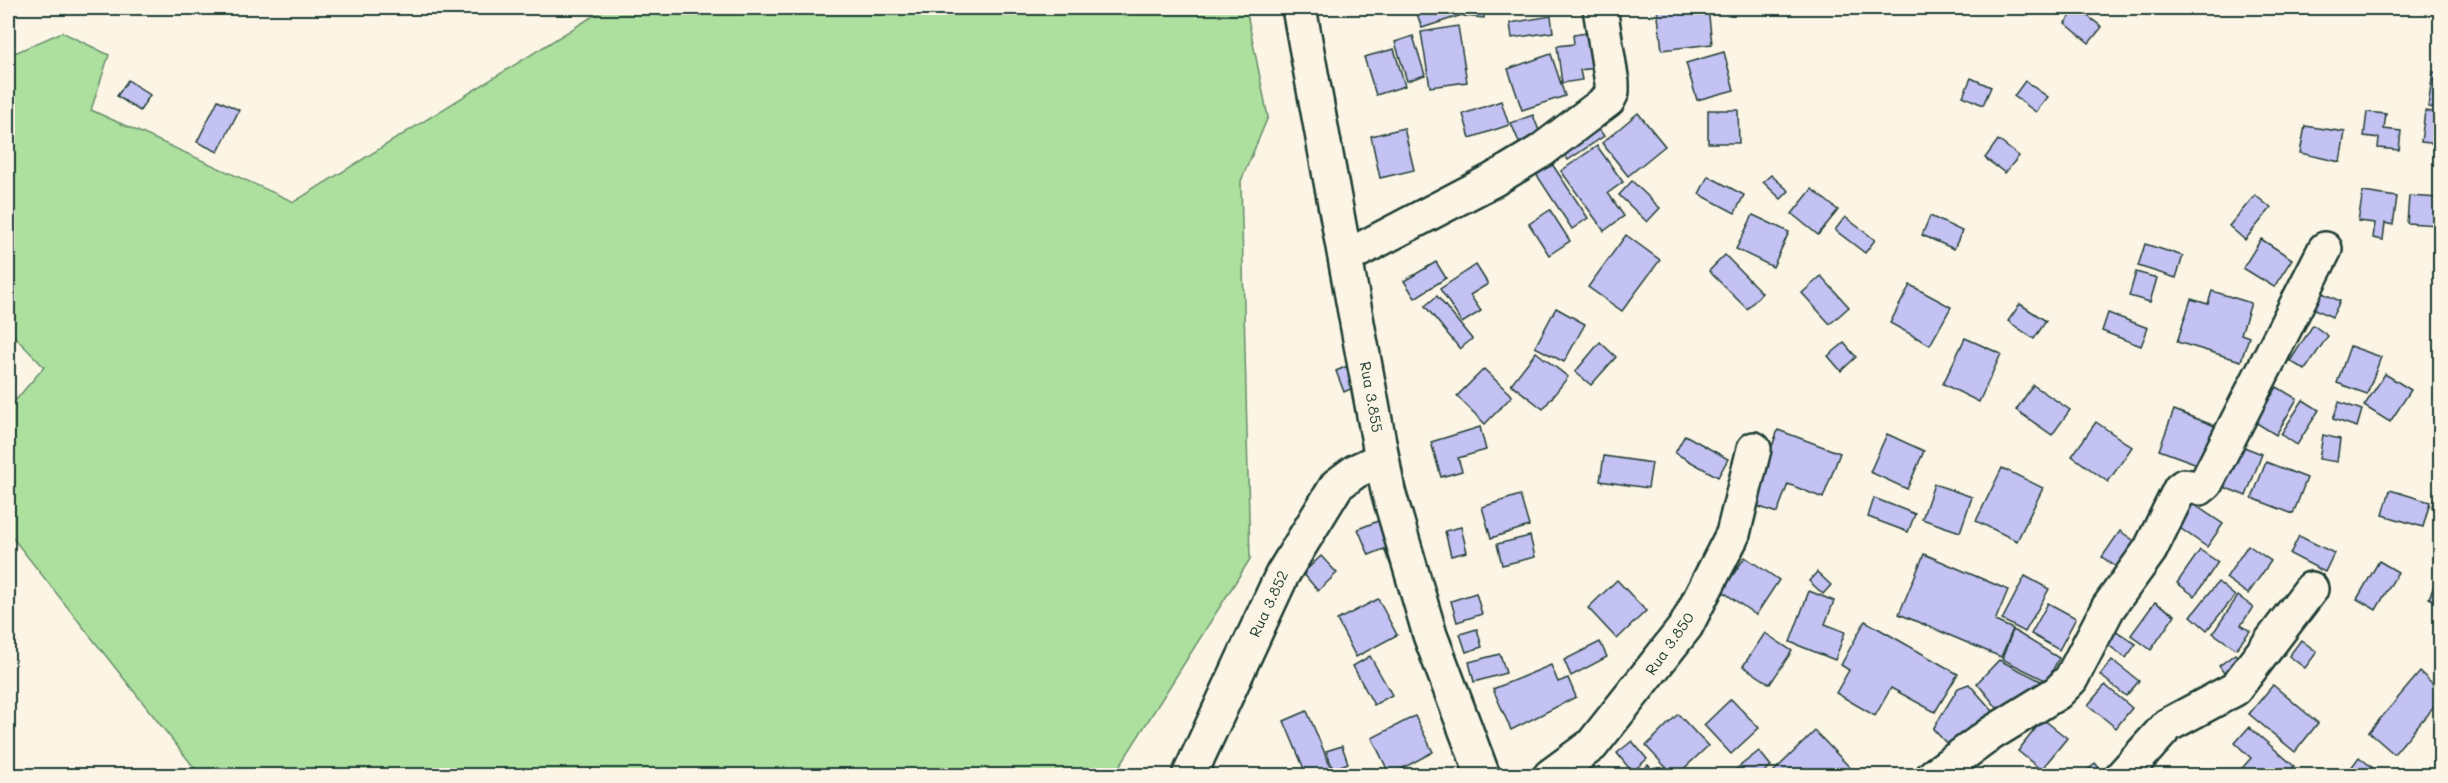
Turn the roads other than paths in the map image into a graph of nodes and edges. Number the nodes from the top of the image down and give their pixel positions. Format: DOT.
graph roads {
  1 [pos="1299,8"];
  2 [pos="1600,8"];
  3 [pos="2325,249"];
  4 [pos="1346,257"];
  5 [pos="1754,449"];
  6 [pos="1383,464"];
  7 [pos="2311,590"];
  8 [pos="1189,776"];
  9 [pos="1483,776"];
  10 [pos="1550,776"];
  11 [pos="1933,776"];
  12 [pos="2122,776"];
  1 -- 4 [label="street, Rua 3.855"];
  2 -- 4 [label="street"];
  3 -- 11 [label="street"];
  4 -- 6 [label="street, Rua 3.855"];
  5 -- 10 [label="street, Rua 3.850"];
  6 -- 8 [label="street, Rua 3.852"];
  6 -- 9 [label="street, Rua 3.855"];
  7 -- 12 [label="street"];
}
